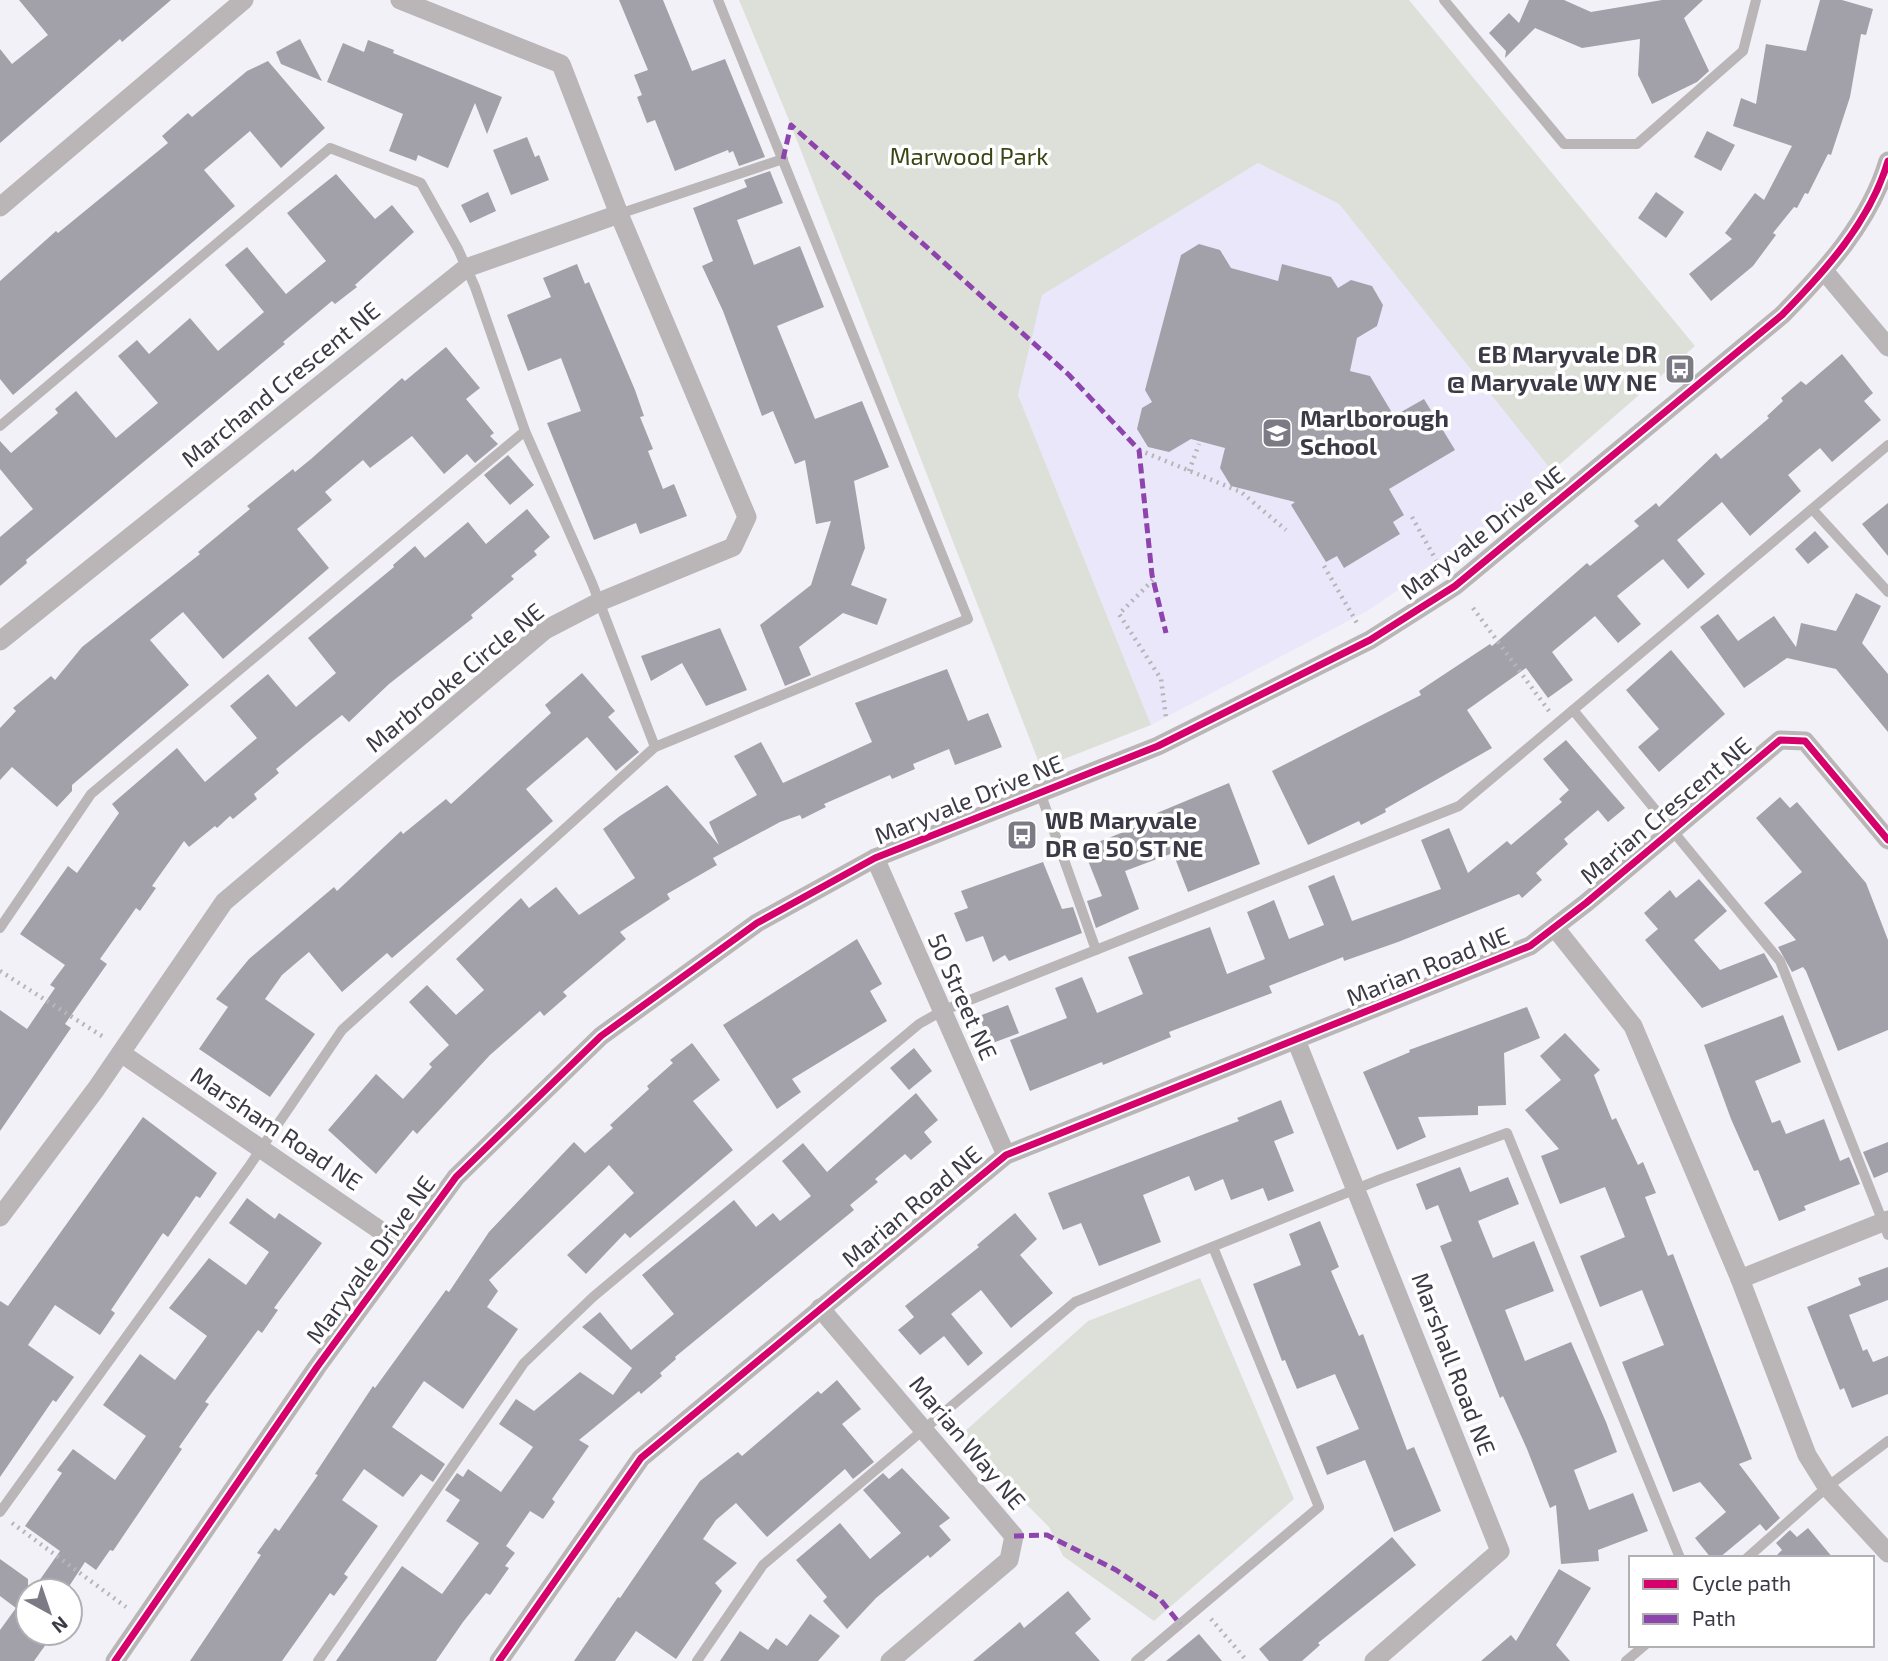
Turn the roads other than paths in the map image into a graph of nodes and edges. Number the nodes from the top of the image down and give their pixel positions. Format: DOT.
graph roads {
  1 [pos="244,0"];
  2 [pos="718,0"];
  3 [pos="1444,0"];
  4 [pos="1756,0"];
  5 [pos="410,2"];
  6 [pos="783,159"];
  7 [pos="1888,161"];
  8 [pos="0,207"];
  9 [pos="619,214"];
  10 [pos="467,268"];
  11 [pos="1825,272"];
  12 [pos="1888,347"];
  13 [pos="0,426"];
  14 [pos="525,431"];
  15 [pos="1888,445"];
  16 [pos="1813,510"];
  17 [pos="1888,592"];
  18 [pos="599,602"];
  19 [pos="0,641"];
  20 [pos="1573,710"];
  21 [pos="655,747"];
  22 [pos="1040,792"];
  23 [pos="1674,830"];
  24 [pos="1888,840"];
  25 [pos="875,858"];
  26 [pos="0,928"];
  27 [pos="1556,929"];
  28 [pos="1096,950"];
  29 [pos="942,1011"];
  30 [pos="1296,1040"];
  31 [pos="121,1053"];
  32 [pos="261,1147"];
  33 [pos="1006,1154"];
  34 [pos="1357,1188"];
  35 [pos="0,1217"];
  36 [pos="1886,1226"];
  37 [pos="403,1246"];
  38 [pos="1213,1247"];
  39 [pos="1740,1279"];
  40 [pos="820,1308"];
  41 [pos="924,1431"];
  42 [pos="1888,1441"];
  43 [pos="1827,1488"];
  44 [pos="0,1512"];
  45 [pos="1888,1553"];
  46 [pos="1679,1556"];
  47 [pos="1749,1556"];
  48 [pos="1643,1647"];
  49 [pos="115,1661"];
  50 [pos="318,1661"];
  51 [pos="499,1661"];
  52 [pos="697,1661"];
  53 [pos="890,1661"];
  54 [pos="1136,1661"];
  55 [pos="1374,1661"];
  56 [pos="1626,1661"];
  1 -- 8 [label="street"];
  2 -- 6 [label="lane"];
  3 -- 4 [label="lane"];
  5 -- 9 [label="street, Marbrooke Circle NE"];
  6 -- 9 [label="lane"];
  6 -- 21 [label="lane"];
  7 -- 11 [label="street, Maryvale Drive NE"];
  9 -- 10 [label="street, Marchand Crescent NE"];
  9 -- 18 [label="street, Marbrooke Circle NE"];
  10 -- 13 [label="lane"];
  10 -- 14 [label="lane"];
  10 -- 19 [label="street, Marchand Crescent NE"];
  11 -- 12 [label="street"];
  11 -- 22 [label="street, Maryvale Drive NE"];
  14 -- 18 [label="lane"];
  14 -- 26 [label="lane"];
  15 -- 16 [label="lane"];
  16 -- 17 [label="lane"];
  16 -- 20 [label="lane"];
  18 -- 21 [label="lane"];
  18 -- 31 [label="street, Marbrooke Circle NE"];
  20 -- 23 [label="lane"];
  20 -- 28 [label="lane"];
  21 -- 32 [label="lane"];
  22 -- 25 [label="street, Maryvale Drive NE"];
  22 -- 28 [label="lane"];
  23 -- 24 [label="street, Marian Crescent NE"];
  23 -- 27 [label="street, Marian Crescent NE"];
  23 -- 36 [label="lane"];
  25 -- 29 [label="street, 50 Street NE"];
  25 -- 37 [label="street, Maryvale Drive NE"];
  27 -- 30 [label="street, Marian Road NE"];
  27 -- 39 [label="street"];
  28 -- 29 [label="lane"];
  29 -- 33 [label="street, 50 Street NE"];
  29 -- 50 [label="lane"];
  30 -- 33 [label="street, Marian Road NE"];
  30 -- 34 [label="street, Marshall Road NE"];
  31 -- 32 [label="street, Marsham Road NE"];
  31 -- 35 [label="street, Marbrooke Circle NE"];
  32 -- 37 [label="street, Marsham Road NE"];
  32 -- 44 [label="lane"];
  33 -- 40 [label="street, Marian Road NE"];
  34 -- 38 [label="lane"];
  34 -- 46 [label="lane"];
  34 -- 55 [label="street, Marshall Road NE"];
  36 -- 39 [label="street"];
  37 -- 49 [label="street, Maryvale Drive NE"];
  38 -- 41 [label="lane"];
  38 -- 54 [label="lane"];
  39 -- 43 [label="street"];
  40 -- 41 [label="street, Marian Way NE"];
  40 -- 51 [label="street, Marian Road NE"];
  41 -- 52 [label="lane"];
  41 -- 53 [label="street, Marian Way NE"];
  42 -- 43 [label="lane"];
  43 -- 45 [label="street"];
  43 -- 47 [label="lane"];
  48 -- 56 [label="lane"];
}
